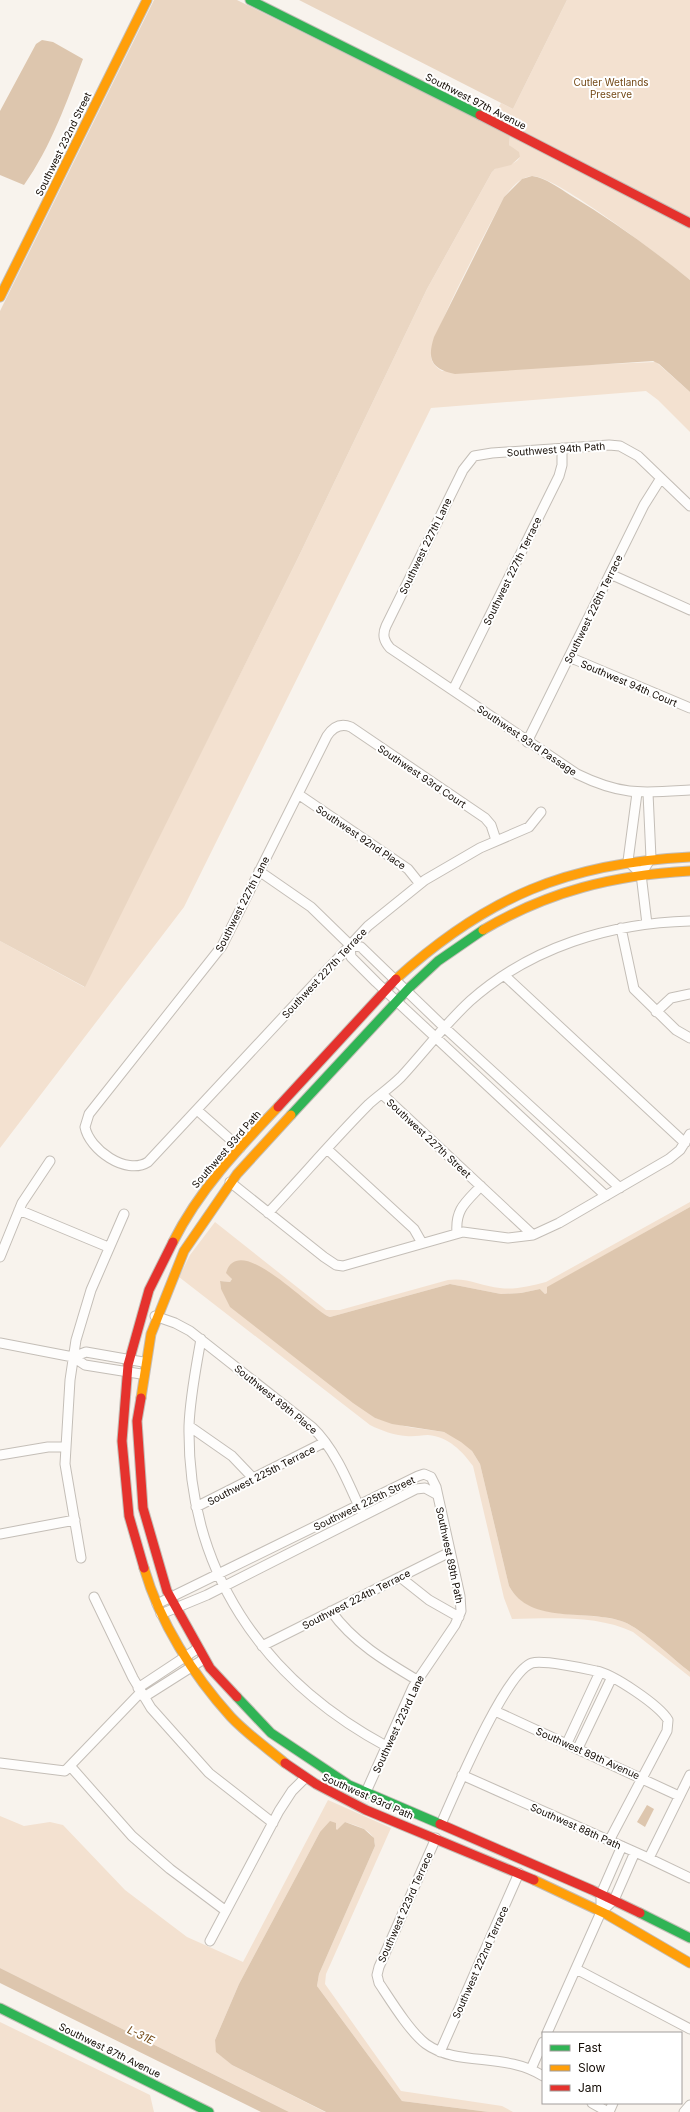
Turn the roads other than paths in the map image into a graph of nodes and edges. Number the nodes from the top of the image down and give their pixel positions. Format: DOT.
graph roads {
  1 [pos="147,0"];
  2 [pos="250,0"];
  3 [pos="690,223"];
  4 [pos="0,297"];
  5 [pos="562,448"];
  6 [pos="472,457"];
  7 [pos="661,478"];
  8 [pos="690,506"];
  9 [pos="610,574"];
  10 [pos="690,610"];
  11 [pos="384,637"];
  12 [pos="569,657"];
  13 [pos="453,690"];
  14 [pos="690,708"];
  15 [pos="337,726"];
  16 [pos="527,742"];
  17 [pos="690,790"];
  18 [pos="637,793"];
  19 [pos="298,794"];
  20 [pos="648,794"];
  21 [pos="541,812"];
  22 [pos="496,840"];
  23 [pos="690,857"];
  24 [pos="651,858"];
  25 [pos="628,861"];
  26 [pos="259,871"];
  27 [pos="690,871"];
  28 [pos="641,874"];
  29 [pos="420,884"];
  30 [pos="690,921"];
  31 [pos="647,924"];
  32 [pos="621,928"];
  33 [pos="350,945"];
  34 [pos="504,975"];
  35 [pos="394,981"];
  36 [pos="385,991"];
  37 [pos="406,991"];
  38 [pos="690,994"];
  39 [pos="396,1001"];
  40 [pos="656,1012"];
  41 [pos="445,1028"];
  42 [pos="436,1038"];
  43 [pos="690,1038"];
  44 [pos="382,1094"];
  45 [pos="197,1110"];
  46 [pos="690,1134"];
  47 [pos="685,1143"];
  48 [pos="240,1148"];
  49 [pos="327,1149"];
  50 [pos="50,1161"];
  51 [pos="134,1167"];
  52 [pos="230,1182"];
  53 [pos="481,1186"];
  54 [pos="620,1188"];
  55 [pos="606,1196"];
  56 [pos="19,1210"];
  57 [pos="268,1213"];
  58 [pos="124,1214"];
  59 [pos="457,1233"];
  60 [pos="533,1235"];
  61 [pos="422,1243"];
  62 [pos="108,1247"];
  63 [pos="0,1257"];
  64 [pos="155,1316"];
  65 [pos="200,1339"];
  66 [pos="0,1344"];
  67 [pos="73,1357"];
  68 [pos="129,1360"];
  69 [pos="143,1362"];
  70 [pos="126,1372"];
  71 [pos="141,1374"];
  72 [pos="189,1426"];
  73 [pos="325,1442"];
  74 [pos="66,1447"];
  75 [pos="0,1455"];
  76 [pos="253,1478"];
  77 [pos="436,1494"];
  78 [pos="358,1506"];
  79 [pos="196,1507"];
  80 [pos="363,1516"];
  81 [pos="75,1520"];
  82 [pos="0,1534"];
  83 [pos="450,1552"];
  84 [pos="81,1558"];
  85 [pos="218,1574"];
  86 [pos="400,1577"];
  87 [pos="224,1586"];
  88 [pos="94,1597"];
  89 [pos="170,1597"];
  90 [pos="157,1604"];
  91 [pos="175,1608"];
  92 [pos="331,1612"];
  93 [pos="161,1614"];
  94 [pos="459,1617"];
  95 [pos="262,1646"];
  96 [pos="197,1649"];
  97 [pos="185,1657"];
  98 [pos="204,1658"];
  99 [pos="191,1667"];
  100 [pos="600,1672"];
  101 [pos="612,1676"];
  102 [pos="417,1680"];
  103 [pos="141,1692"];
  104 [pos="496,1711"];
  105 [pos="567,1743"];
  106 [pos="386,1746"];
  107 [pos="578,1748"];
  108 [pos="0,1763"];
  109 [pos="71,1767"];
  110 [pos="462,1775"];
  111 [pos="690,1775"];
  112 [pos="305,1778"];
  113 [pos="642,1778"];
  114 [pos="366,1792"];
  115 [pos="679,1796"];
  116 [pos="273,1823"];
  117 [pos="441,1824"];
  118 [pos="436,1838"];
  119 [pos="609,1841"];
  120 [pos="622,1846"];
  121 [pos="635,1852"];
  122 [pos="649,1858"];
  123 [pos="519,1873"];
  124 [pos="690,1878"];
  125 [pos="601,1894"];
  126 [pos="614,1900"];
  127 [pos="226,1911"];
  128 [pos="601,1912"];
  129 [pos="690,1938"];
  130 [pos="210,1941"];
  131 [pos="690,1963"];
  132 [pos="576,1969"];
  133 [pos="0,2008"];
  134 [pos="690,2029"];
  135 [pos="547,2032"];
  136 [pos="542,2044"];
  137 [pos="440,2052"];
  138 [pos="531,2069"];
  139 [pos="542,2075"];
  140 [pos="594,2104"];
  141 [pos="690,2106"];
  142 [pos="210,2112"];
  143 [pos="608,2112"];
  144 [pos="684,2112"];
  1 -- 4 [label="street, Southwest 232nd Street"];
  2 -- 3 [label="street, Southwest 97th Avenue"];
  5 -- 6 [label="street, Southwest 94th Path"];
  5 -- 7 [label="street, Southwest 94th Path"];
  5 -- 13 [label="street, Southwest 227th Terrace"];
  6 -- 11 [label="street, Southwest 227th Lane"];
  7 -- 8 [label="street, Southwest 94th Path"];
  7 -- 9 [label="street, Southwest 226th Terrace"];
  9 -- 10 [label="street"];
  9 -- 12 [label="street, Southwest 226th Terrace"];
  11 -- 13 [label="street, Southwest 93rd Passage"];
  12 -- 14 [label="street, Southwest 94th Court"];
  12 -- 16 [label="street, Southwest 226th Terrace"];
  13 -- 16 [label="street, Southwest 93rd Passage"];
  15 -- 19 [label="street, Southwest 227th Lane"];
  15 -- 22 [label="street, Southwest 93rd Court"];
  16 -- 18 [label="street, Southwest 93rd Passage"];
  17 -- 20 [label="street, Southwest 93rd Passage"];
  18 -- 20 [label="street, Southwest 93rd Passage"];
  18 -- 25 [label="street"];
  19 -- 26 [label="street, Southwest 227th Lane"];
  19 -- 29 [label="street, Southwest 92nd Place"];
  20 -- 24 [label="street"];
  21 -- 22 [label="street, Southwest 227th Terrace"];
  22 -- 29 [label="street, Southwest 227th Terrace"];
  23 -- 24 [label="street, Southwest 93rd Path"];
  24 -- 25 [label="street, Southwest 93rd Path"];
  24 -- 28 [label="street"];
  25 -- 28 [label="street"];
  25 -- 35 [label="street, Southwest 93rd Path"];
  26 -- 33 [label="street"];
  26 -- 51 [label="street, Southwest 227th Lane"];
  27 -- 28 [label="street, Southwest 93rd Path"];
  28 -- 31 [label="street"];
  28 -- 37 [label="street, Southwest 93rd Path"];
  29 -- 33 [label="street, Southwest 227th Terrace"];
  30 -- 31 [label="street"];
  31 -- 32 [label="street"];
  32 -- 34 [label="street"];
  32 -- 40 [label="street"];
  33 -- 35 [label="street"];
  33 -- 36 [label="street"];
  33 -- 45 [label="street, Southwest 227th Terrace"];
  34 -- 41 [label="street"];
  34 -- 47 [label="street"];
  35 -- 36 [label="street, Southwest 93rd Path"];
  35 -- 37 [label="street"];
  36 -- 39 [label="street"];
  36 -- 48 [label="street, Southwest 93rd Path"];
  37 -- 39 [label="street, Southwest 93rd Path"];
  37 -- 41 [label="street"];
  38 -- 40 [label="street"];
  39 -- 42 [label="street"];
  39 -- 52 [label="street, Southwest 93rd Path"];
  40 -- 43 [label="street"];
  41 -- 42 [label="street"];
  41 -- 54 [label="street"];
  42 -- 44 [label="street"];
  42 -- 55 [label="street"];
  44 -- 49 [label="street, Southwest 227th Street"];
  44 -- 53 [label="street, Southwest 227th Street"];
  45 -- 48 [label="street"];
  45 -- 51 [label="street, Southwest 227th Terrace"];
  46 -- 47 [label="street"];
  47 -- 54 [label="street"];
  48 -- 68 [label="street, Southwest 93rd Path"];
  49 -- 57 [label="street, Southwest 227th Street"];
  49 -- 61 [label="street"];
  50 -- 56 [label="street"];
  52 -- 57 [label="street"];
  52 -- 64 [label="street, Southwest 93rd Path"];
  53 -- 59 [label="street, Southwest 227th Street"];
  53 -- 60 [label="street, Southwest 227th Street"];
  54 -- 55 [label="street"];
  55 -- 60 [label="street"];
  56 -- 62 [label="street"];
  56 -- 63 [label="street"];
  57 -- 61 [label="street"];
  58 -- 62 [label="street"];
  59 -- 60 [label="street"];
  59 -- 61 [label="street"];
  62 -- 67 [label="street"];
  64 -- 65 [label="street, Southwest 89th Place"];
  64 -- 69 [label="street, Southwest 93rd Path"];
  65 -- 72 [label="street"];
  65 -- 73 [label="street, Southwest 89th Place"];
  66 -- 67 [label="street"];
  67 -- 68 [label="street"];
  67 -- 70 [label="street"];
  67 -- 74 [label="street"];
  68 -- 69 [label="street"];
  68 -- 70 [label="street, Southwest 93rd Path"];
  69 -- 71 [label="street, Southwest 93rd Path"];
  70 -- 71 [label="street"];
  70 -- 90 [label="street, Southwest 93rd Path"];
  71 -- 89 [label="street, Southwest 93rd Path"];
  72 -- 76 [label="street"];
  72 -- 79 [label="street"];
  73 -- 76 [label="street, Southwest 225th Terrace"];
  73 -- 78 [label="street, Southwest 89th Place"];
  74 -- 75 [label="street"];
  74 -- 81 [label="street"];
  76 -- 79 [label="street, Southwest 225th Terrace"];
  77 -- 78 [label="street, Southwest 225th Street"];
  77 -- 80 [label="street, Southwest 225th Street"];
  77 -- 83 [label="street, Southwest 89th Path"];
  78 -- 80 [label="street, Southwest 89th Place"];
  78 -- 85 [label="street, Southwest 225th Street"];
  79 -- 85 [label="street"];
  80 -- 87 [label="street, Southwest 225th Street"];
  81 -- 82 [label="street"];
  81 -- 84 [label="street"];
  83 -- 86 [label="street, Southwest 224th Terrace"];
  83 -- 94 [label="street, Southwest 89th Path"];
  85 -- 87 [label="street"];
  85 -- 89 [label="street, Southwest 225th Street"];
  86 -- 92 [label="street, Southwest 224th Terrace"];
  86 -- 94 [label="street"];
  87 -- 91 [label="street, Southwest 225th Street"];
  87 -- 95 [label="street"];
  88 -- 103 [label="street"];
  89 -- 90 [label="street, Southwest 225th Street"];
  89 -- 91 [label="street, Southwest 93rd Path"];
  90 -- 93 [label="street, Southwest 93rd Path"];
  91 -- 93 [label="street, Southwest 225th Street"];
  91 -- 96 [label="street, Southwest 93rd Path"];
  92 -- 95 [label="street, Southwest 224th Terrace"];
  92 -- 102 [label="street"];
  93 -- 97 [label="street, Southwest 93rd Path"];
  94 -- 102 [label="street, Southwest 223rd Lane"];
  95 -- 106 [label="street"];
  96 -- 97 [label="street"];
  96 -- 98 [label="street, Southwest 93rd Path"];
  97 -- 99 [label="street, Southwest 93rd Path"];
  97 -- 103 [label="street"];
  98 -- 99 [label="street"];
  98 -- 114 [label="street, Southwest 93rd Path"];
  99 -- 103 [label="street"];
  99 -- 112 [label="street, Southwest 93rd Path"];
  100 -- 101 [label="street"];
  100 -- 104 [label="street"];
  100 -- 105 [label="street"];
  101 -- 107 [label="street"];
  101 -- 113 [label="street"];
  102 -- 106 [label="street, Southwest 223rd Lane"];
  103 -- 109 [label="street"];
  103 -- 116 [label="street"];
  104 -- 105 [label="street, Southwest 89th Avenue"];
  104 -- 110 [label="street"];
  105 -- 107 [label="street, Southwest 89th Avenue"];
  106 -- 114 [label="street, Southwest 223rd Lane"];
  107 -- 113 [label="street, Southwest 89th Avenue"];
  108 -- 109 [label="street"];
  109 -- 127 [label="street"];
  110 -- 117 [label="street"];
  110 -- 119 [label="street, Southwest 88th Path"];
  111 -- 115 [label="street"];
  112 -- 116 [label="street"];
  112 -- 118 [label="street, Southwest 93rd Path"];
  113 -- 115 [label="street, Southwest 89th Avenue"];
  113 -- 119 [label="street"];
  114 -- 117 [label="street, Southwest 93rd Path"];
  115 -- 122 [label="street"];
  116 -- 127 [label="street"];
  117 -- 125 [label="street, Southwest 93rd Path"];
  118 -- 123 [label="street, Southwest 93rd Path"];
  118 -- 137 [label="street, Southwest 223rd Terrace"];
  119 -- 120 [label="street, Southwest 88th Path"];
  120 -- 121 [label="street, Southwest 88th Path"];
  120 -- 125 [label="street"];
  121 -- 122 [label="street, Southwest 88th Path"];
  121 -- 126 [label="street"];
  122 -- 124 [label="street, Southwest 88th Path"];
  123 -- 128 [label="street, Southwest 93rd Path"];
  123 -- 137 [label="street, Southwest 222nd Terrace"];
  125 -- 126 [label="street, Southwest 93rd Path"];
  125 -- 128 [label="street"];
  126 -- 128 [label="street"];
  126 -- 129 [label="street, Southwest 93rd Path"];
  127 -- 130 [label="street"];
  128 -- 131 [label="street, Southwest 93rd Path"];
  128 -- 132 [label="street"];
  132 -- 134 [label="street"];
  132 -- 135 [label="street"];
  133 -- 142 [label="street, Southwest 87th Avenue"];
  136 -- 138 [label="street"];
  137 -- 138 [label="street"];
  138 -- 139 [label="street"];
  140 -- 143 [label="street"];
  141 -- 144 [label="street"];
}
